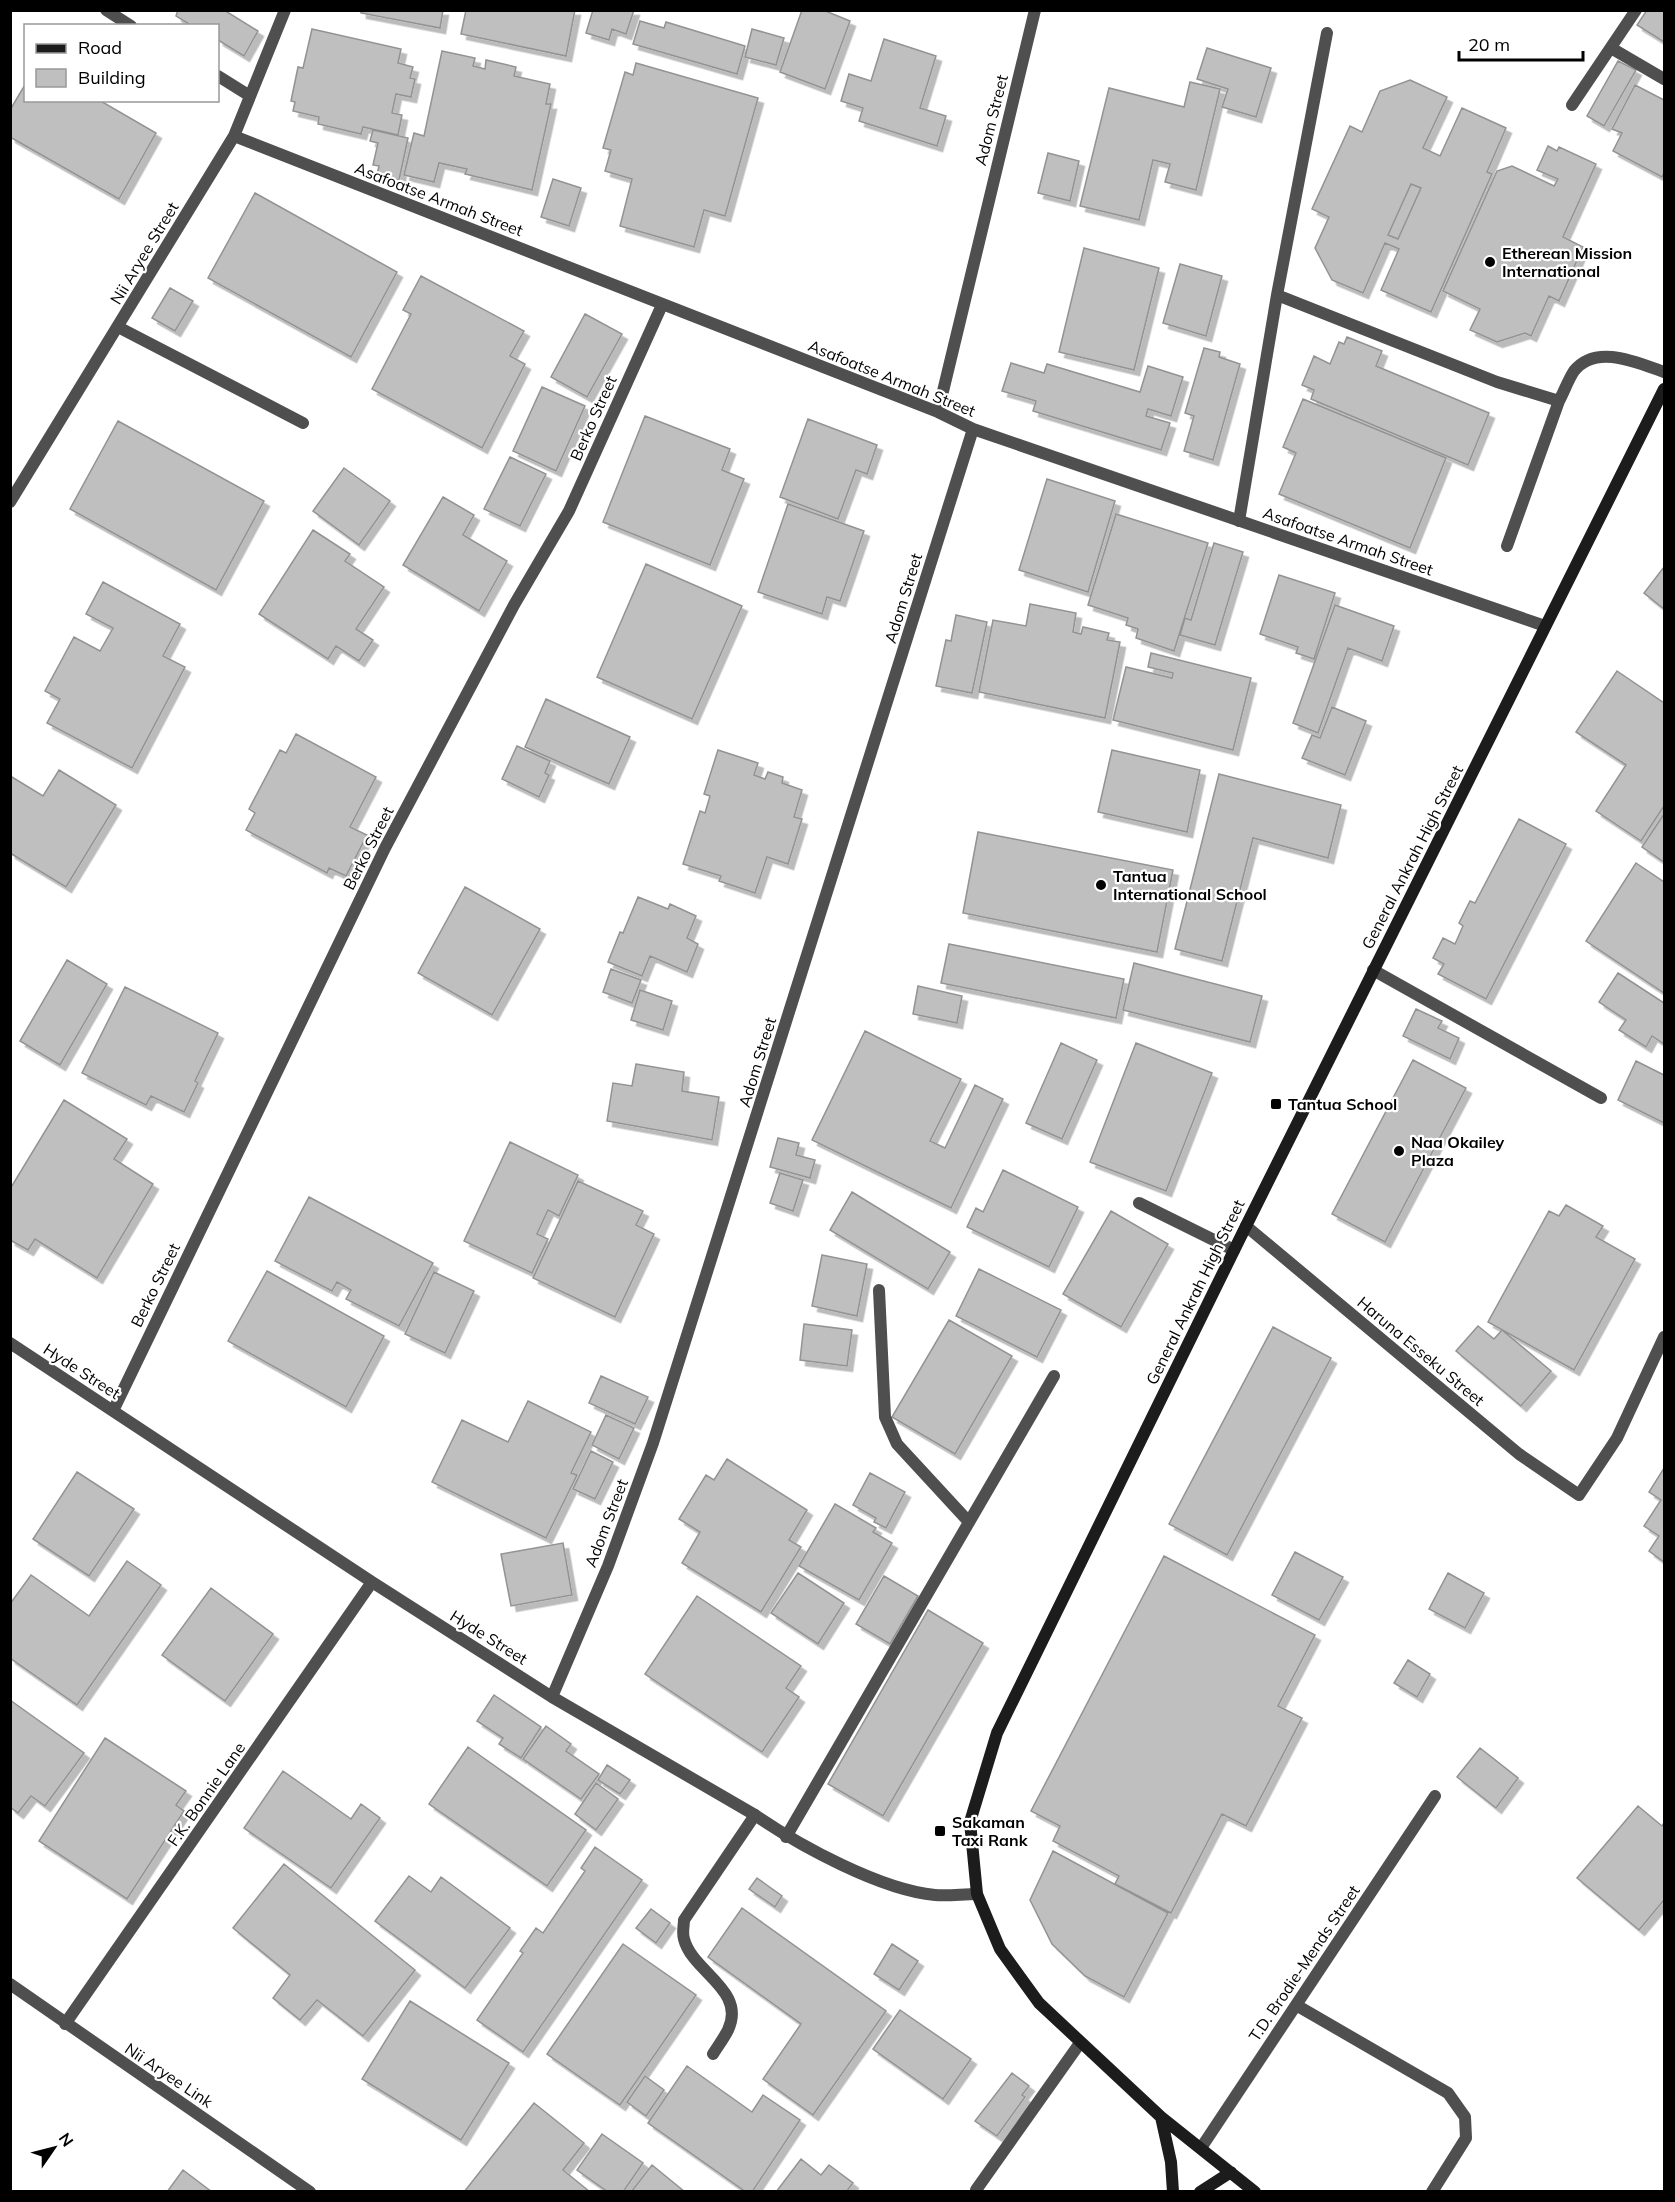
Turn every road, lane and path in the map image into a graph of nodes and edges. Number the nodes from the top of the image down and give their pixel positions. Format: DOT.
graph roads {
  1 [pos="106,10"];
  2 [pos="285,10"];
  3 [pos="1035,10"];
  4 [pos="1636,10"];
  5 [pos="128,24"];
  6 [pos="1327,33"];
  7 [pos="1611,48"];
  8 [pos="219,77"];
  9 [pos="1665,79"];
  10 [pos="250,96"];
  11 [pos="1572,105"];
  12 [pos="234,136"];
  13 [pos="1277,295"];
  14 [pos="662,305"];
  15 [pos="118,327"];
  16 [pos="1665,372"];
  17 [pos="1665,389"];
  18 [pos="1559,401"];
  19 [pos="938,412"];
  20 [pos="303,423"];
  21 [pos="973,429"];
  22 [pos="10,502"];
  23 [pos="1239,521"];
  24 [pos="1507,546"];
  25 [pos="1545,626"];
  26 [pos="1374,970"];
  27 [pos="1600,1098"];
  28 [pos="1139,1203"];
  29 [pos="1246,1226"];
  30 [pos="1234,1250"];
  31 [pos="879,1290"];
  32 [pos="1665,1337"];
  33 [pos="10,1343"];
  34 [pos="1054,1376"];
  35 [pos="113,1411"];
  36 [pos="969,1522"];
  37 [pos="372,1582"];
  38 [pos="552,1697"];
  39 [pos="1435,1796"];
  40 [pos="755,1815"];
  41 [pos="786,1837"];
  42 [pos="977,1894"];
  43 [pos="10,1984"];
  44 [pos="1296,2005"];
  45 [pos="65,2024"];
  46 [pos="1080,2043"];
  47 [pos="713,2054"];
  48 [pos="1161,2117"];
  49 [pos="1201,2148"];
  50 [pos="1231,2172"];
  51 [pos="976,2190"];
  52 [pos="310,2192"];
  53 [pos="1173,2192"];
  54 [pos="1200,2192"];
  55 [pos="1255,2192"];
  56 [pos="1432,2192"];
  1 -- 5 [label="street"];
  2 -- 10 [label="street, Nii Aryee Street"];
  3 -- 19 [label="street, Adom Street"];
  4 -- 7 [label="street"];
  6 -- 13 [label="street"];
  7 -- 9 [label="street"];
  7 -- 11 [label="street"];
  8 -- 10 [label="street"];
  10 -- 12 [label="street, Nii Aryee Street"];
  12 -- 14 [label="street, Asafoatse Armah Street"];
  12 -- 15 [label="street, Nii Aryee Street"];
  13 -- 18 [label="street"];
  13 -- 23 [label="street"];
  14 -- 19 [label="street, Asafoatse Armah Street"];
  14 -- 35 [label="street, Berko Street"];
  15 -- 20 [label="street"];
  15 -- 22 [label="street, Nii Aryee Street"];
  16 -- 18 [label="street"];
  17 -- 25 [label="main road, General Ankrah High Street"];
  18 -- 24 [label="street"];
  19 -- 21 [label="street, Asafoatse Armah Street"];
  21 -- 23 [label="street, Asafoatse Armah Street"];
  21 -- 38 [label="street, Adom Street"];
  23 -- 25 [label="street, Asafoatse Armah Street"];
  25 -- 26 [label="main road, General Ankrah High Street"];
  26 -- 27 [label="street"];
  26 -- 29 [label="main road, General Ankrah High Street"];
  28 -- 30 [label="street"];
  29 -- 30 [label="main road, General Ankrah High Street"];
  29 -- 32 [label="street, Haruna Esseku Street"];
  30 -- 42 [label="main road, General Ankrah High Street"];
  31 -- 36 [label="street"];
  33 -- 35 [label="street, Hyde Street"];
  34 -- 36 [label="street"];
  35 -- 37 [label="street, Hyde Street"];
  36 -- 41 [label="street"];
  37 -- 38 [label="street, Hyde Street"];
  37 -- 45 [label="street, F.K. Bonnie Lane"];
  38 -- 40 [label="street, Hyde Street"];
  39 -- 44 [label="street, T.D. Brodie-Mends Street"];
  40 -- 41 [label="street, Hyde Street"];
  40 -- 47 [label="street"];
  41 -- 42 [label="street, Hyde Street"];
  42 -- 46 [label="main road, General Ankrah High Street"];
  43 -- 45 [label="street, Nii Aryee Link"];
  44 -- 49 [label="street, T.D. Brodie-Mends Street"];
  44 -- 56 [label="street"];
  45 -- 52 [label="street, Nii Aryee Link"];
  46 -- 48 [label="main road, General Ankrah High Street"];
  46 -- 51 [label="street"];
  48 -- 49 [label="main road, General Ankrah High Street"];
  48 -- 53 [label="main road"];
  49 -- 50 [label="main road, General Ankrah High Street"];
  50 -- 54 [label="main road"];
  50 -- 55 [label="main road, General Ankrah High Street"];
}
